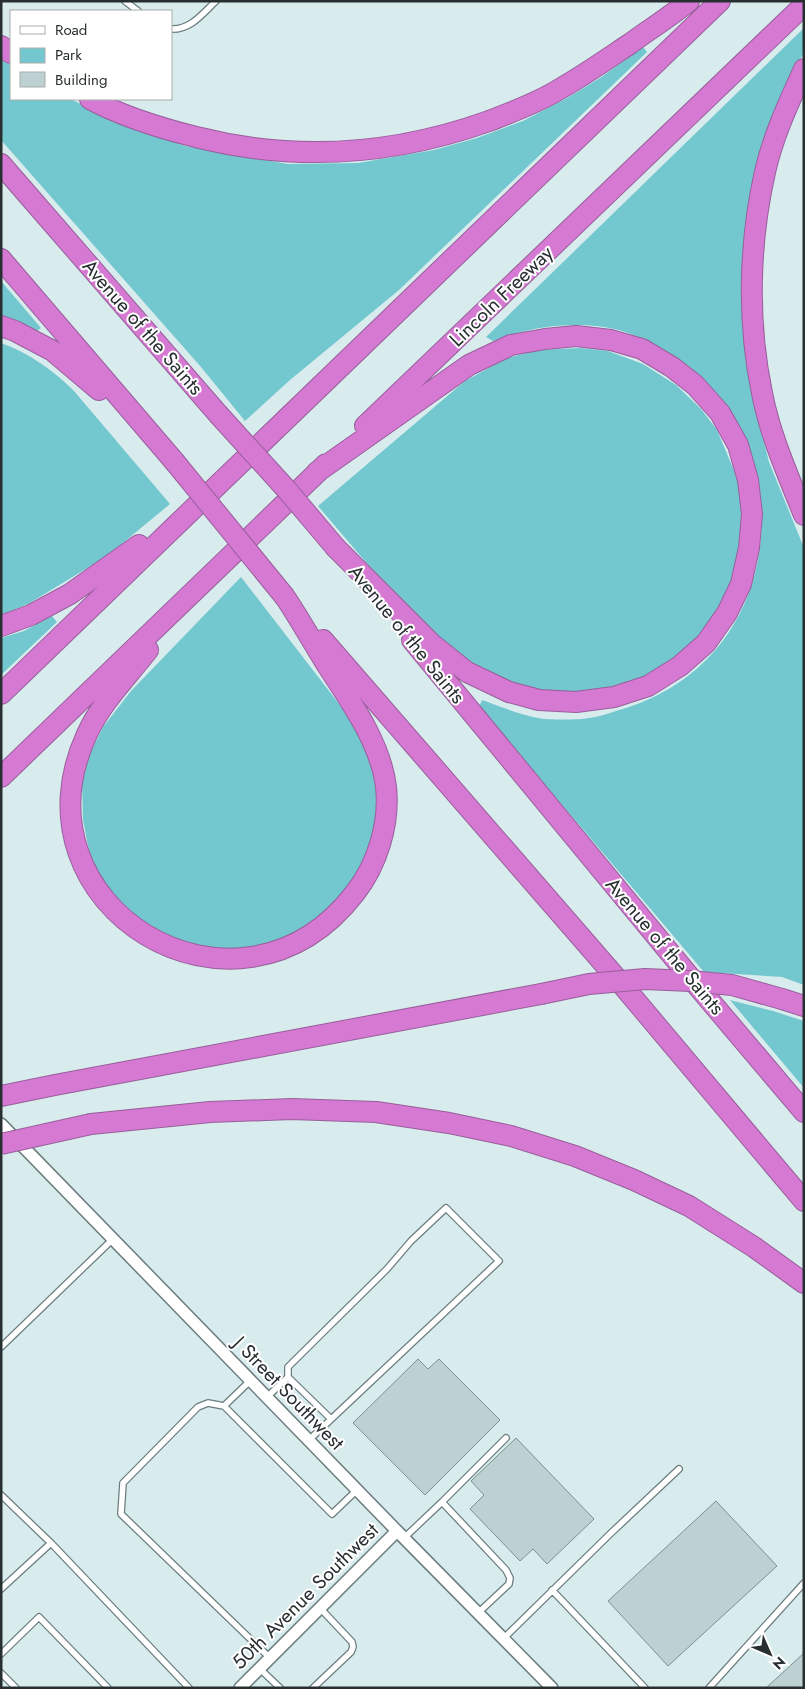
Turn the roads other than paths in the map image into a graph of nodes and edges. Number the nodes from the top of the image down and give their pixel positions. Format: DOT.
graph roads {
  1 [pos="125,1"];
  2 [pos="216,1"];
  3 [pos="689,1"];
  4 [pos="720,1"];
  5 [pos="804,5"];
  6 [pos="137,10"];
  7 [pos="172,29"];
  8 [pos="804,69"];
  9 [pos="92,100"];
  10 [pos="1,164"];
  11 [pos="1,259"];
  12 [pos="1,326"];
  13 [pos="148,431"];
  14 [pos="317,472"];
  15 [pos="224,477"];
  16 [pos="804,515"];
  17 [pos="336,548"];
  18 [pos="199,587"];
  19 [pos="285,596"];
  20 [pos="1,626"];
  21 [pos="1,694"];
  22 [pos="1,777"];
  23 [pos="804,1006"];
  24 [pos="1,1096"];
  25 [pos="804,1112"];
  26 [pos="1,1124"];
  27 [pos="1,1144"];
  28 [pos="804,1201"];
  29 [pos="114,1239"];
  30 [pos="804,1282"];
  31 [pos="1,1347"];
  32 [pos="288,1377"];
  33 [pos="251,1380"];
  34 [pos="267,1397"];
  35 [pos="224,1406"];
  36 [pos="331,1419"];
  37 [pos="506,1438"];
  38 [pos="309,1440"];
  39 [pos="680,1468"];
  40 [pos="357,1490"];
  41 [pos="1,1495"];
  42 [pos="442,1502"];
  43 [pos="401,1535"];
  44 [pos="50,1543"];
  45 [pos="804,1582"];
  46 [pos="1,1589"];
  47 [pos="552,1590"];
  48 [pos="320,1608"];
  49 [pos="478,1613"];
  50 [pos="503,1638"];
  51 [pos="1,1654"];
  52 [pos="270,1658"];
  53 [pos="259,1668"];
  54 [pos="1,1673"];
  55 [pos="16,1688"];
  56 [pos="108,1688"];
  57 [pos="189,1688"];
  58 [pos="240,1688"];
  59 [pos="280,1688"];
  60 [pos="313,1688"];
  61 [pos="552,1688"];
  62 [pos="645,1688"];
  63 [pos="709,1688"];
  1 -- 6 [label="lane"];
  2 -- 7 [label="lane"];
  3 -- 9 [label="highway"];
  4 -- 15 [label="highway"];
  5 -- 14 [label="highway, Lincoln Freeway"];
  8 -- 16 [label="highway"];
  10 -- 17 [label="highway, Avenue of the Saints, bridge"];
  11 -- 13 [label="highway"];
  12 -- 13 [label="highway"];
  13 -- 19 [label="highway, bridge"];
  14 -- 17 [label="highway"];
  14 -- 18 [label="highway, Lincoln Freeway"];
  15 -- 20 [label="highway"];
  15 -- 21 [label="highway"];
  17 -- 25 [label="highway, Avenue of the Saints"];
  18 -- 19 [label="highway"];
  18 -- 22 [label="highway"];
  19 -- 28 [label="highway"];
  23 -- 24 [label="highway, bridge"];
  26 -- 29 [label="street, J Street Southwest"];
  27 -- 30 [label="highway, bridge"];
  29 -- 31 [label="lane"];
  29 -- 33 [label="street, J Street Southwest"];
  32 -- 34 [label="lane"];
  32 -- 36 [label="lane"];
  32 -- 36 [label="lane"];
  33 -- 34 [label="street, J Street Southwest"];
  33 -- 35 [label="lane"];
  34 -- 38 [label="street, J Street Southwest"];
  35 -- 40 [label="lane"];
  35 -- 52 [label="lane"];
  36 -- 38 [label="lane"];
  37 -- 42 [label="lane"];
  38 -- 40 [label="street, J Street Southwest"];
  39 -- 47 [label="lane"];
  40 -- 43 [label="street, J Street Southwest"];
  41 -- 44 [label="lane"];
  42 -- 43 [label="lane"];
  42 -- 49 [label="lane"];
  43 -- 48 [label="street, 50th Avenue Southwest"];
  43 -- 49 [label="street, J Street Southwest"];
  44 -- 46 [label="lane"];
  44 -- 57 [label="lane"];
  45 -- 63 [label="lane"];
  47 -- 50 [label="lane"];
  47 -- 62 [label="lane"];
  48 -- 52 [label="street, 50th Avenue Southwest"];
  48 -- 60 [label="lane"];
  49 -- 50 [label="street, J Street Southwest"];
  50 -- 61 [label="street, J Street Southwest"];
  51 -- 56 [label="lane"];
  52 -- 53 [label="street, 50th Avenue Southwest"];
  53 -- 58 [label="street, 50th Avenue Southwest"];
  53 -- 59 [label="lane"];
  54 -- 55 [label="lane"];
}
